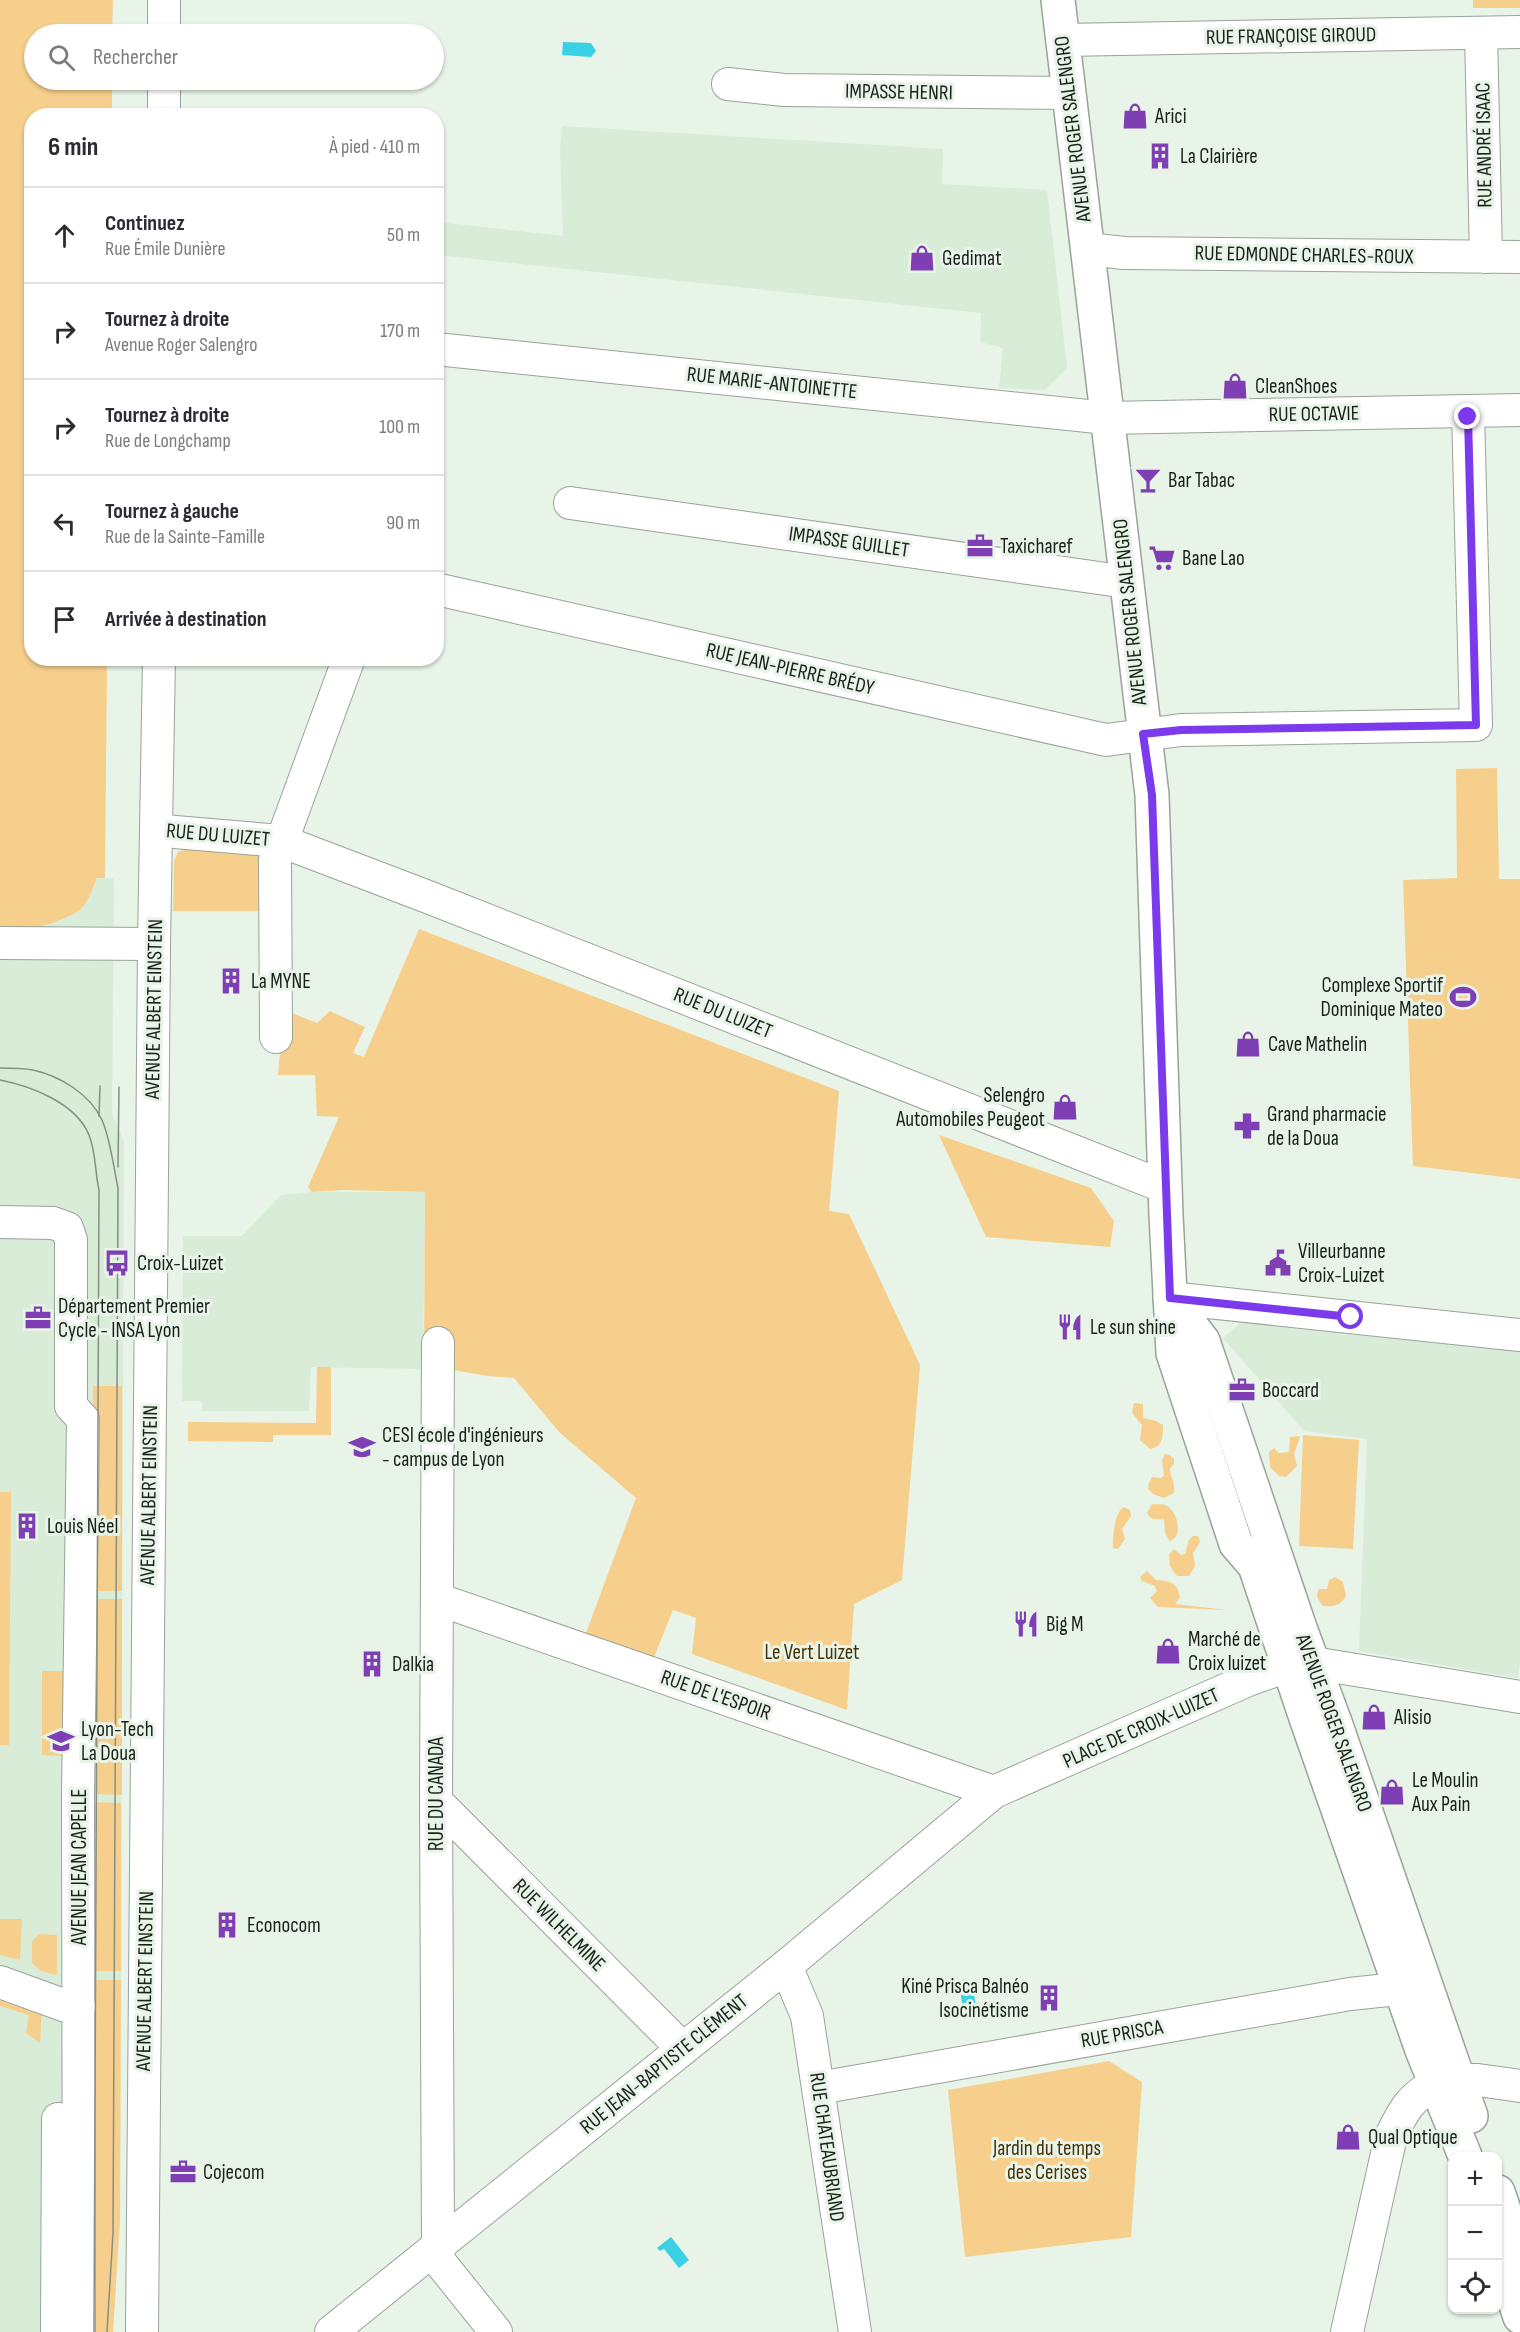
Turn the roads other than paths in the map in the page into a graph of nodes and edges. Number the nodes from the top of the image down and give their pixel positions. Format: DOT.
graph roads {
  1 [pos="164,0"];
  2 [pos="1058,0"];
  3 [pos="164,24"];
  4 [pos="1520,32"];
  5 [pos="1481,33"];
  6 [pos="1062,40"];
  7 [pos="728,84"];
  8 [pos="164,90"];
  9 [pos="1069,93"];
  10 [pos="164,108"];
  11 [pos="1088,249"];
  12 [pos="1486,257"];
  13 [pos="1520,257"];
  14 [pos="444,350"];
  15 [pos="1520,410"];
  16 [pos="1468,411"];
  17 [pos="1107,418"];
  18 [pos="570,502"];
  19 [pos="1127,582"];
  20 [pos="444,591"];
  21 [pos="159,666"];
  22 [pos="346,666"];
  23 [pos="1143,734"];
  24 [pos="156,829"];
  25 [pos="281,840"];
  26 [pos="0,943"];
  27 [pos="154,944"];
  28 [pos="276,1037"];
  29 [pos="1165,1187"];
  30 [pos="0,1222"];
  31 [pos="1170,1298"];
  32 [pos="1520,1335"];
  33 [pos="438,1342"];
  34 [pos="437,1599"];
  35 [pos="1300,1665"];
  36 [pos="1520,1697"];
  37 [pos="994,1792"];
  38 [pos="436,1801"];
  39 [pos="786,1966"];
  40 [pos="0,1982"];
  41 [pos="1414,1987"];
  42 [pos="70,2006"];
  43 [pos="683,2049"];
  44 [pos="1448,2082"];
  45 [pos="1520,2086"];
  46 [pos="819,2088"];
  47 [pos="1464,2152"];
  48 [pos="1483,2152"];
  49 [pos="1502,2206"];
  50 [pos="438,2246"];
  51 [pos="1520,2257"];
  52 [pos="1500,2260"];
  53 [pos="1520,2317"];
  54 [pos="57,2332"];
  55 [pos="80,2332"];
  56 [pos="142,2332"];
  57 [pos="331,2332"];
  58 [pos="496,2332"];
  59 [pos="855,2332"];
  60 [pos="1347,2332"];
  1 -- 3 [label="street"];
  2 -- 6 [label="main road, AVENUE ROGER SALENGRO"];
  4 -- 5 [label="street, RUE FRANÇOISE GIROUD"];
  5 -- 6 [label="street, RUE FRANÇOISE GIROUD"];
  5 -- 12 [label="street, RUE ANDRÉ ISAAC"];
  6 -- 9 [label="main road, AVENUE ROGER SALENGRO"];
  7 -- 9 [label="street, IMPASSE HENRI"];
  8 -- 10 [label="street"];
  9 -- 11 [label="main road, AVENUE ROGER SALENGRO"];
  11 -- 12 [label="street, RUE EDMONDE CHARLES-ROUX"];
  11 -- 17 [label="main road, AVENUE ROGER SALENGRO"];
  12 -- 13 [label="street, RUE EDMONDE CHARLES-ROUX"];
  14 -- 17 [label="street, RUE MARIE-ANTOINETTE"];
  15 -- 16 [label="street, RUE OCTAVIE"];
  16 -- 17 [label="street, RUE OCTAVIE"];
  16 -- 23 [label="street, RUE JEAN-PIERRE BRÉDY"];
  17 -- 19 [label="main road, AVENUE ROGER SALENGRO"];
  18 -- 19 [label="street, IMPASSE GUILLET"];
  19 -- 23 [label="main road, AVENUE ROGER SALENGRO"];
  20 -- 23 [label="street, RUE JEAN-PIERRE BRÉDY"];
  21 -- 24 [label="street, AVENUE ALBERT EINSTEIN"];
  22 -- 25 [label="street"];
  23 -- 29 [label="main road, AVENUE ROGER SALENGRO"];
  24 -- 25 [label="street, RUE DU LUIZET"];
  24 -- 27 [label="street, AVENUE ALBERT EINSTEIN"];
  25 -- 28 [label="street, RUE DU LUIZET"];
  25 -- 29 [label="street, RUE DU LUIZET"];
  26 -- 27 [label="street"];
  27 -- 56 [label="street, AVENUE ALBERT EINSTEIN"];
  29 -- 31 [label="main road, AVENUE ROGER SALENGRO"];
  30 -- 42 [label="street, AVENUE JEAN CAPELLE"];
  31 -- 32 [label="street"];
  31 -- 35 [label="main road, AVENUE ROGER SALENGRO"];
  33 -- 34 [label="street, RUE DU CANADA"];
  34 -- 37 [label="street, RUE DE L'ESPOIR"];
  34 -- 38 [label="street, RUE DU CANADA"];
  35 -- 36 [label="street"];
  35 -- 37 [label="street, PLACE DE CROIX-LUIZET"];
  35 -- 41 [label="main road, AVENUE ROGER SALENGRO"];
  37 -- 39 [label="street, RUE JEAN-BAPTISTE CLÉMENT"];
  38 -- 43 [label="street, RUE WILHELMINE"];
  38 -- 50 [label="street, RUE DU CANADA"];
  39 -- 43 [label="street, RUE JEAN-BAPTISTE CLÉMENT"];
  39 -- 46 [label="street, RUE CHATEAUBRIAND"];
  40 -- 42 [label="street"];
  41 -- 44 [label="main road, AVENUE ROGER SALENGRO"];
  41 -- 46 [label="street, RUE PRISCA"];
  42 -- 54 [label="street, AVENUE JEAN CAPELLE"];
  42 -- 55 [label="street, AVENUE JEAN CAPELLE"];
  43 -- 50 [label="street, RUE JEAN-BAPTISTE CLÉMENT"];
  44 -- 45 [label="street"];
  44 -- 47 [label="main road, AVENUE ROGER SALENGRO"];
  44 -- 48 [label="main road, AVENUE ROGER SALENGRO"];
  44 -- 60 [label="street"];
  46 -- 59 [label="street, RUE CHATEAUBRIAND"];
  49 -- 51 [label="main road"];
  50 -- 57 [label="street, RUE JEAN-BAPTISTE CLÉMENT"];
  50 -- 58 [label="street"];
  52 -- 53 [label="main road"];
}
